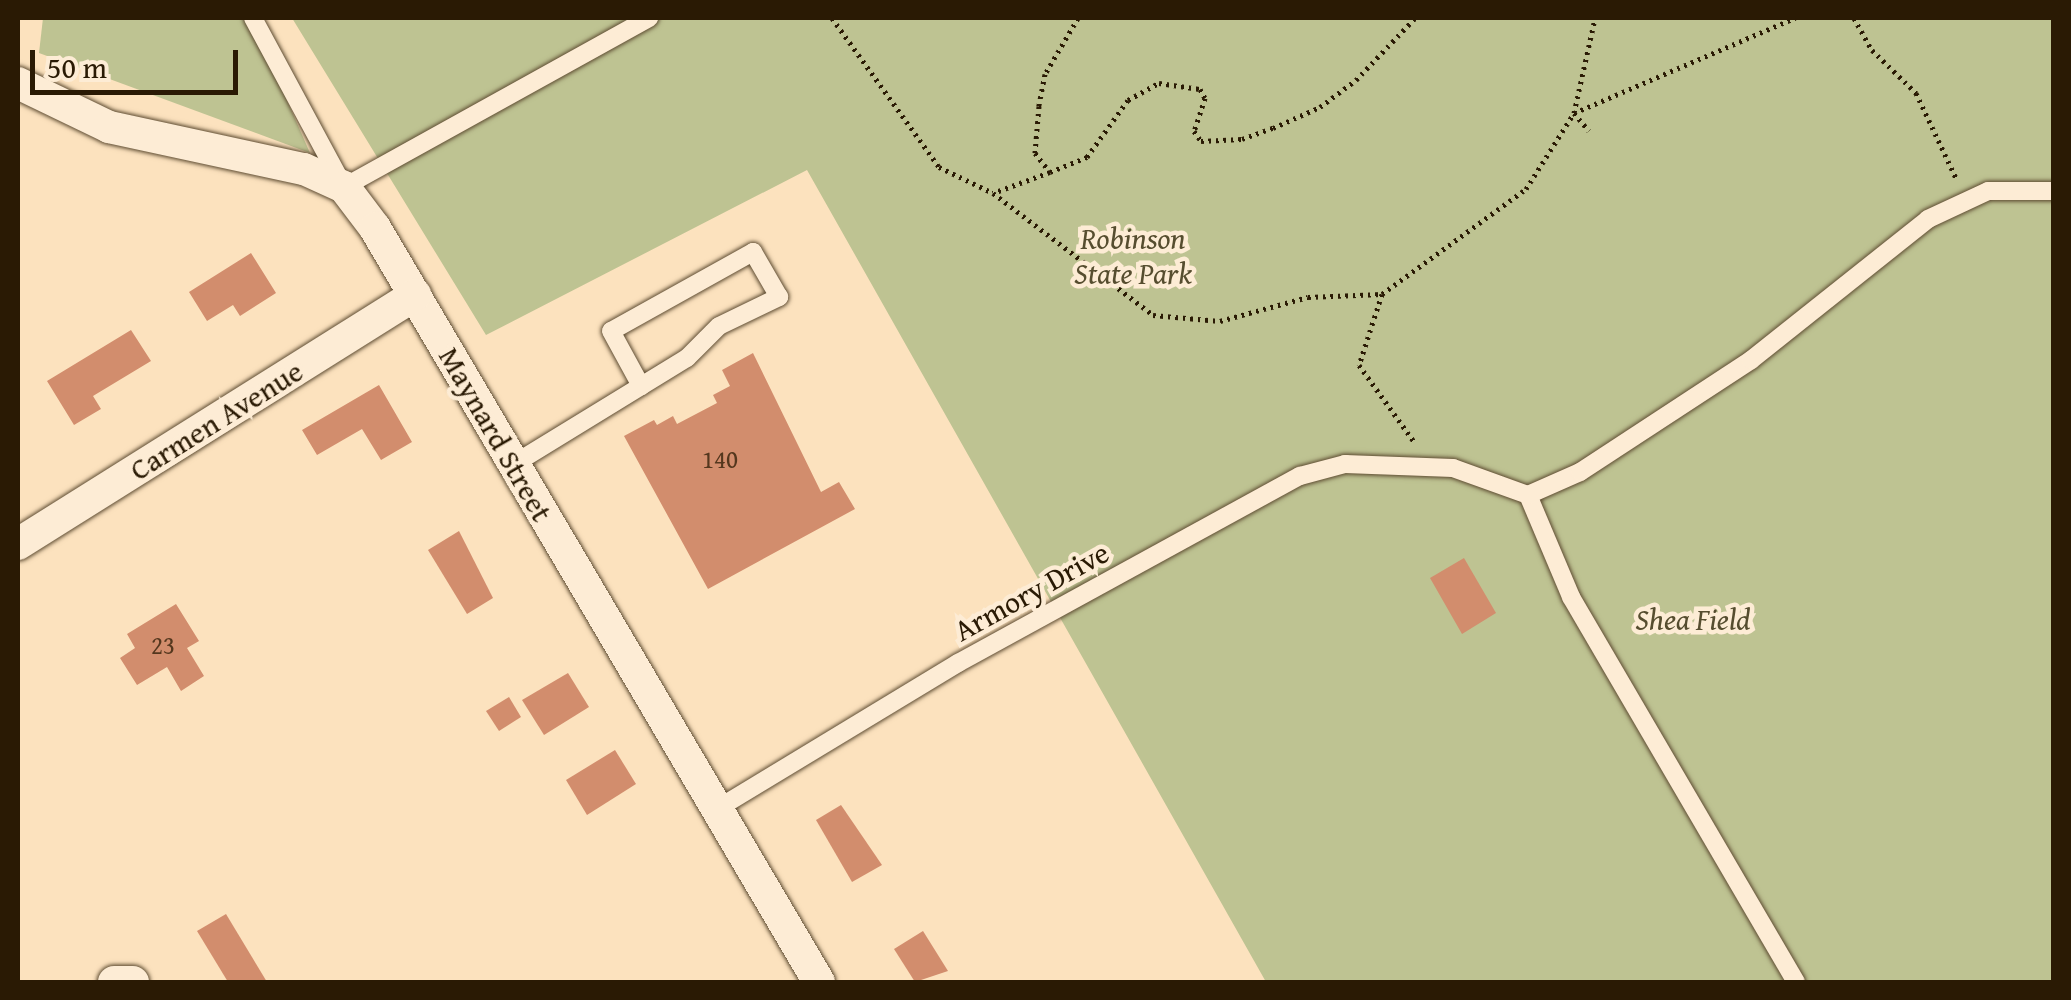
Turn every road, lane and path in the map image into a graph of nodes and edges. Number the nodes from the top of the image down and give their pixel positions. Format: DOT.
graph roads {
  1 [pos="253,18"];
  2 [pos="649,18"];
  3 [pos="832,18"];
  4 [pos="1078,18"];
  5 [pos="1416,18"];
  6 [pos="1595,18"];
  7 [pos="1795,18"];
  8 [pos="1854,18"];
  9 [pos="18,83"];
  10 [pos="1574,113"];
  11 [pos="1589,131"];
  12 [pos="1050,172"];
  13 [pos="344,187"];
  14 [pos="2054,190"];
  15 [pos="993,193"];
  16 [pos="1965,202"];
  17 [pos="1382,294"];
  18 [pos="415,296"];
  19 [pos="641,386"];
  20 [pos="514,464"];
  21 [pos="1433,468"];
  22 [pos="1528,494"];
  23 [pos="18,544"];
  24 [pos="717,809"];
  25 [pos="114,982"];
  26 [pos="134,982"];
  27 [pos="819,982"];
  28 [pos="1796,982"];
  1 -- 13 [label="lane"];
  2 -- 13 [label="lane"];
  3 -- 15 [label="path"];
  4 -- 12 [label="path"];
  5 -- 12 [label="path"];
  6 -- 10 [label="path"];
  7 -- 10 [label="path"];
  8 -- 16 [label="path"];
  9 -- 13 [label="street"];
  10 -- 11 [label="path"];
  10 -- 17 [label="path"];
  12 -- 15 [label="path"];
  13 -- 18 [label="street, Maynard Street"];
  14 -- 16 [label="lane"];
  15 -- 17 [label="path"];
  16 -- 22 [label="lane"];
  17 -- 21 [label="path"];
  18 -- 20 [label="street, Maynard Street"];
  18 -- 23 [label="street, Carmen Avenue"];
  19 -- 19 [label="lane"];
  19 -- 20 [label="lane"];
  20 -- 24 [label="street, Maynard Street"];
  21 -- 22 [label="lane, Armory Drive"];
  21 -- 24 [label="lane, Armory Drive"];
  22 -- 28 [label="lane"];
  24 -- 27 [label="street, Maynard Street"];
  25 -- 26 [label="street"];
}
